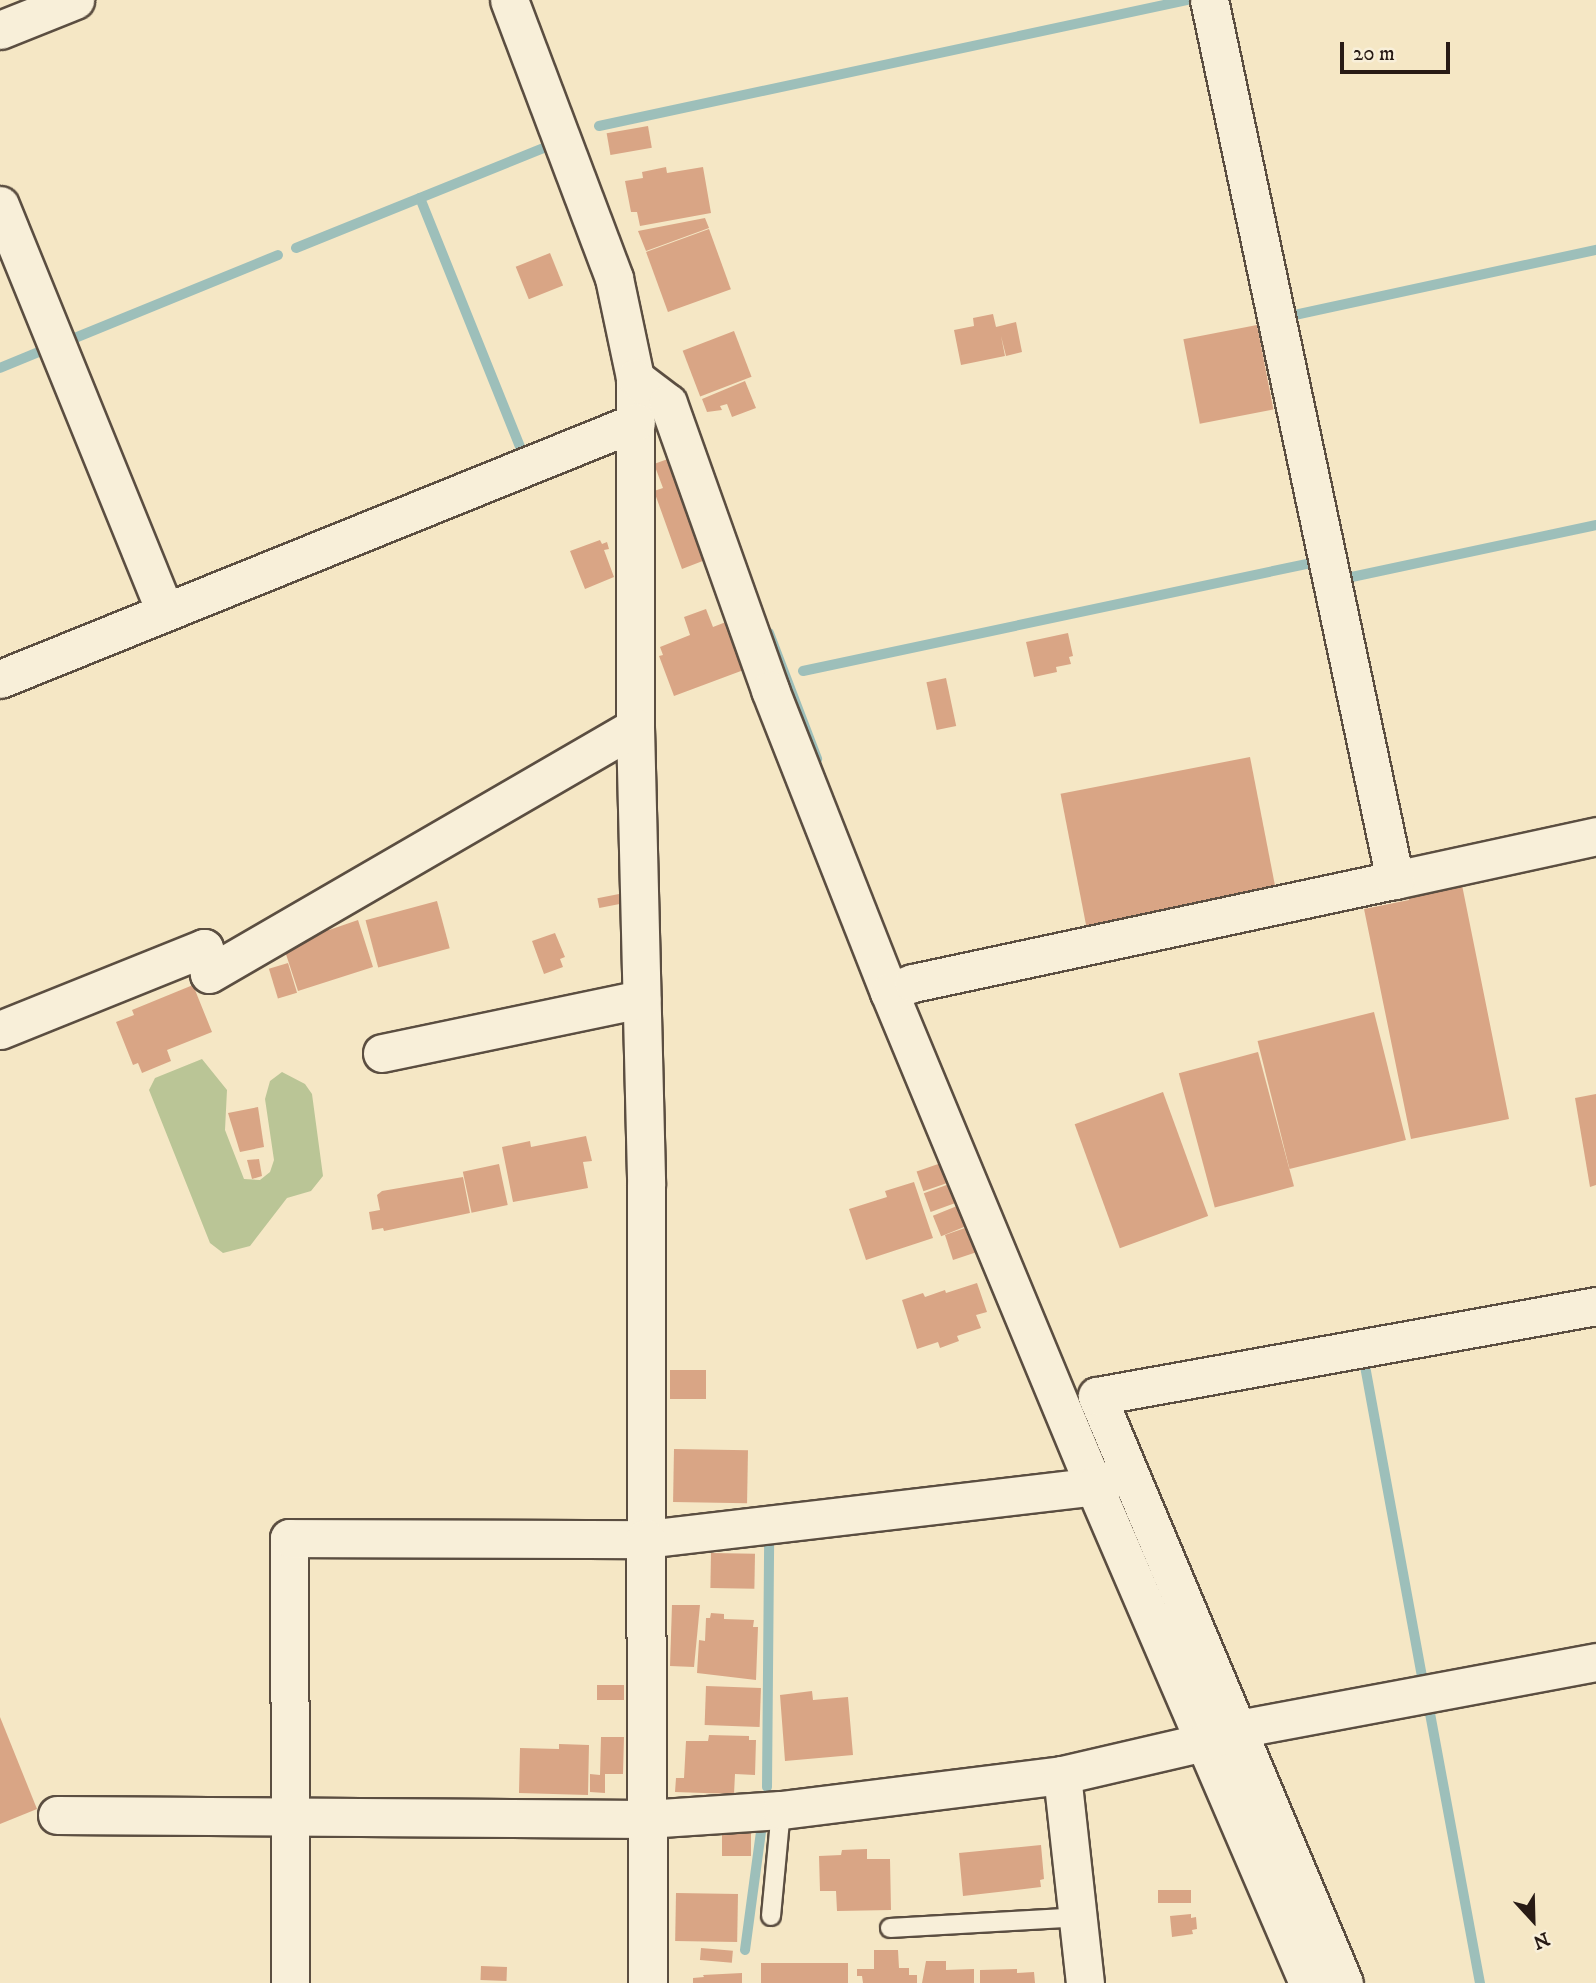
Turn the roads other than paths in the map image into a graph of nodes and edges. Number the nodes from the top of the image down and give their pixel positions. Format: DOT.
graph roads {
  1 [pos="75,0"];
  2 [pos="509,0"];
  3 [pos="1209,0"];
  4 [pos="0,30"];
  5 [pos="0,205"];
  6 [pos="635,378"];
  7 [pos="636,422"];
  8 [pos="165,612"];
  9 [pos="0,679"];
  10 [pos="635,727"];
  11 [pos="1596,836"];
  12 [pos="1395,880"];
  13 [pos="898,988"];
  14 [pos="642,999"];
  15 [pos="0,1030"];
  16 [pos="382,1053"];
  17 [pos="1596,1306"];
  18 [pos="1111,1480"];
  19 [pos="646,1539"];
  20 [pos="1596,1662"];
  21 [pos="1220,1735"];
  22 [pos="1062,1775"];
  23 [pos="781,1810"];
  24 [pos="57,1815"];
  25 [pos="290,1817"];
  26 [pos="646,1819"];
  27 [pos="771,1916"];
  28 [pos="1078,1917"];
  29 [pos="890,1928"];
  30 [pos="290,1983"];
  31 [pos="648,1983"];
  32 [pos="1085,1983"];
  33 [pos="1308,1983"];
  34 [pos="1344,1983"];
  1 -- 4 [label="street"];
  2 -- 6 [label="street"];
  3 -- 12 [label="street"];
  5 -- 8 [label="street"];
  6 -- 7 [label="street"];
  6 -- 13 [label="street"];
  7 -- 8 [label="street"];
  7 -- 10 [label="street"];
  8 -- 9 [label="street"];
  10 -- 14 [label="street"];
  10 -- 15 [label="street"];
  11 -- 12 [label="street"];
  12 -- 13 [label="street"];
  13 -- 18 [label="street"];
  14 -- 16 [label="street"];
  14 -- 19 [label="street"];
  17 -- 18 [label="street"];
  18 -- 19 [label="street"];
  18 -- 21 [label="street"];
  19 -- 25 [label="street"];
  19 -- 26 [label="street"];
  20 -- 21 [label="street"];
  21 -- 22 [label="street"];
  21 -- 33 [label="street"];
  21 -- 34 [label="street"];
  22 -- 23 [label="street"];
  22 -- 28 [label="street"];
  23 -- 26 [label="street"];
  23 -- 27 [label="lane"];
  24 -- 25 [label="street"];
  25 -- 26 [label="street"];
  25 -- 30 [label="street"];
  26 -- 31 [label="street"];
  28 -- 29 [label="lane"];
  28 -- 32 [label="street"];
}
